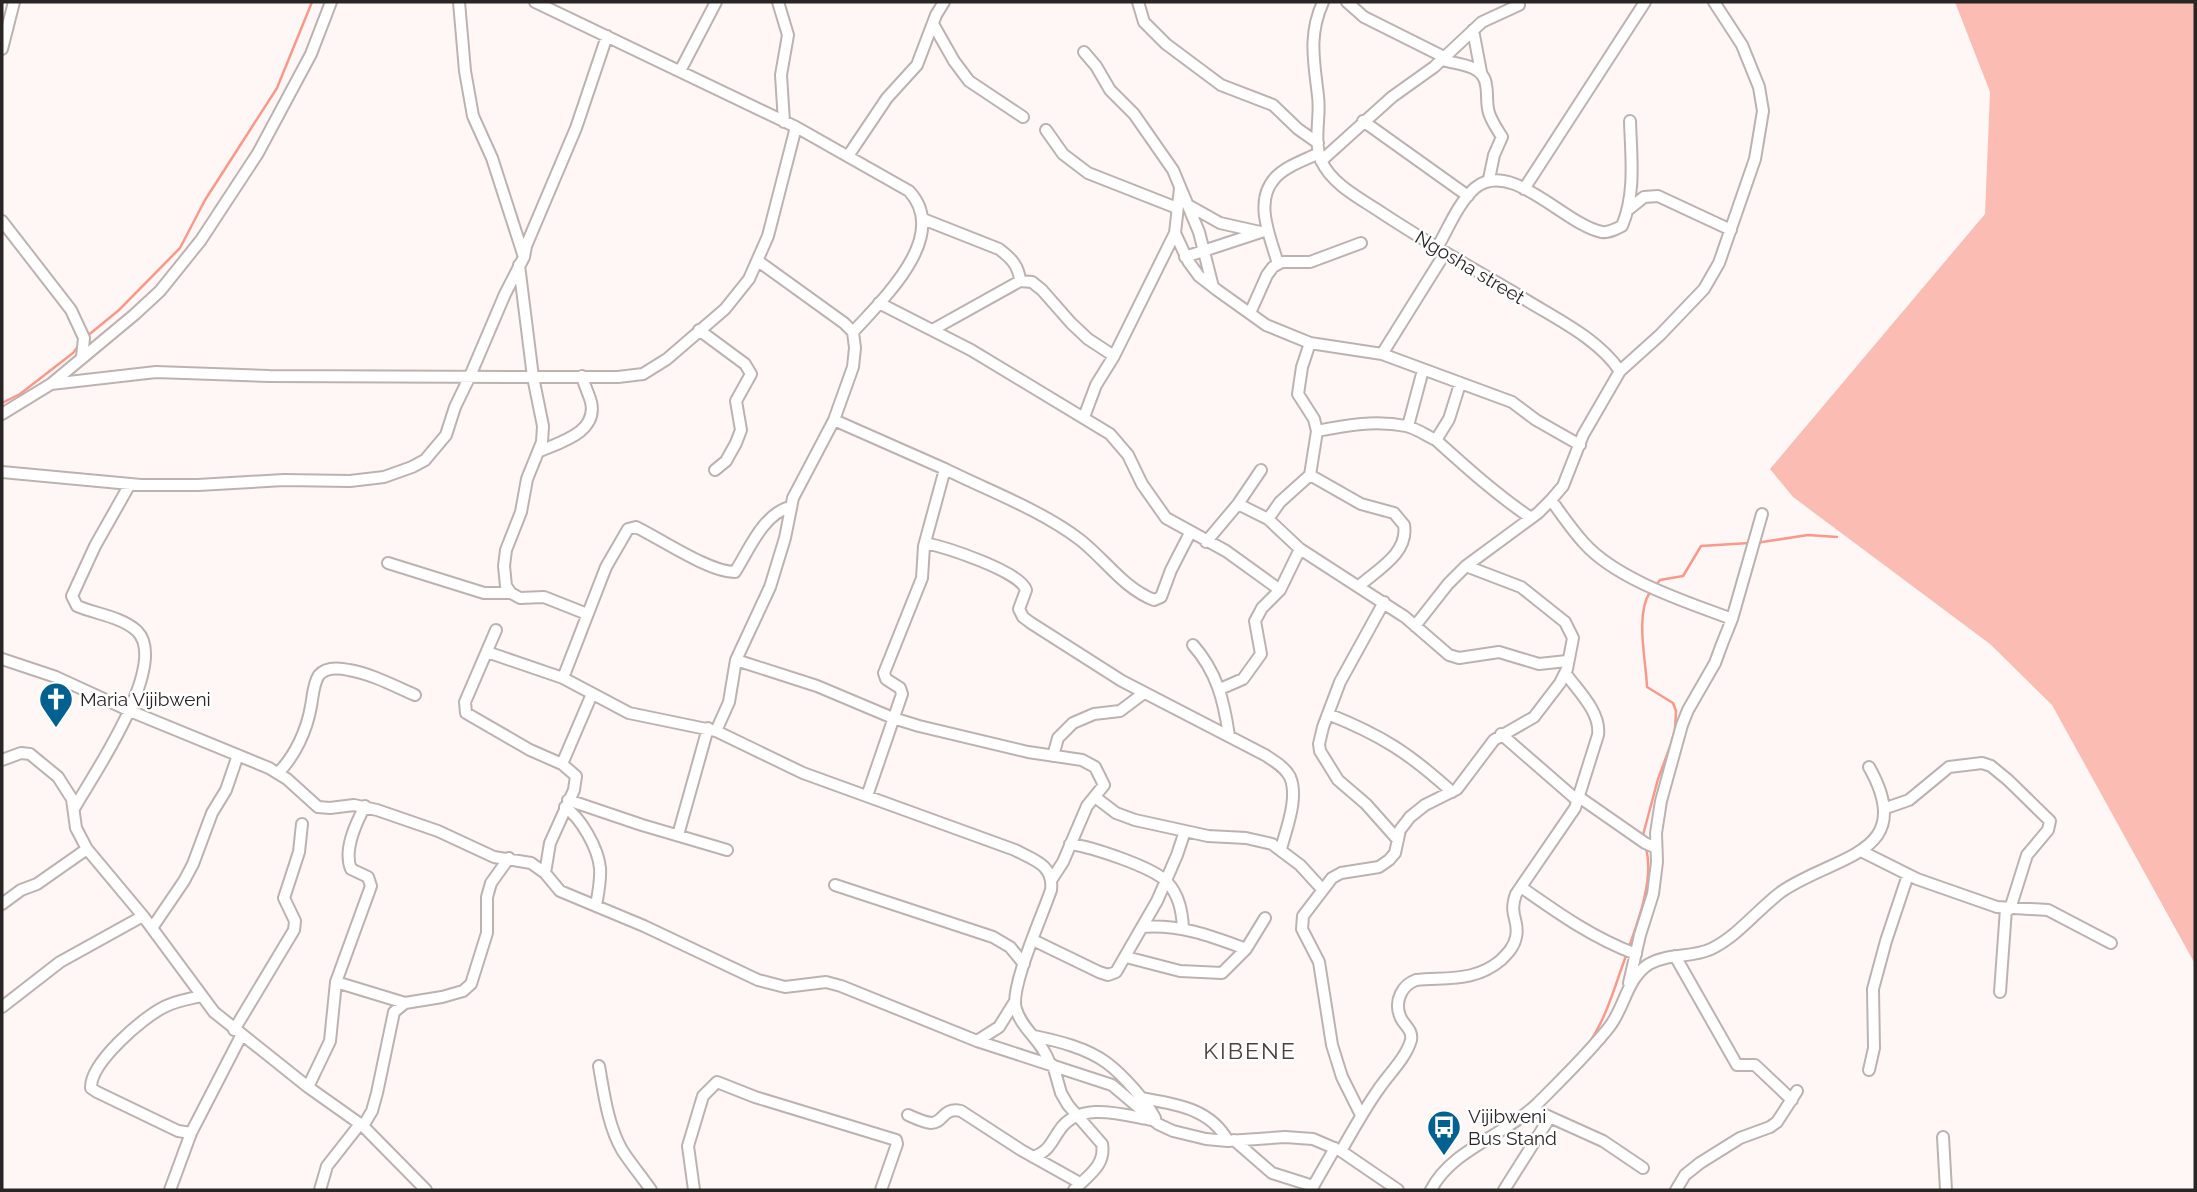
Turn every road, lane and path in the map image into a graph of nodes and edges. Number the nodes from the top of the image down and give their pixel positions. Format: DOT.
graph roads {
  1 [pos="14,2"];
  2 [pos="331,2"];
  3 [pos="459,2"];
  4 [pos="535,2"];
  5 [pos="716,2"];
  6 [pos="778,2"];
  7 [pos="944,2"];
  8 [pos="1138,2"];
  9 [pos="1323,2"];
  10 [pos="1347,2"];
  11 [pos="1645,2"];
  12 [pos="1714,2"];
  13 [pos="1519,5"];
  14 [pos="933,24"];
  15 [pos="1472,30"];
  16 [pos="607,36"];
  17 [pos="2,49"];
  18 [pos="1084,52"];
  19 [pos="1443,59"];
  20 [pos="680,71"];
  21 [pos="1480,72"];
  22 [pos="1023,117"];
  23 [pos="1363,121"];
  24 [pos="1630,121"];
  25 [pos="784,122"];
  26 [pos="796,127"];
  27 [pos="1046,130"];
  28 [pos="1319,152"];
  29 [pos="848,156"];
  30 [pos="1489,180"];
  31 [pos="1524,189"];
  32 [pos="1468,196"];
  33 [pos="1183,206"];
  34 [pos="1629,209"];
  35 [pos="923,219"];
  36 [pos="2,220"];
  37 [pos="1731,230"];
  38 [pos="1263,231"];
  39 [pos="1175,233"];
  40 [pos="1361,243"];
  41 [pos="1205,249"];
  42 [pos="1441,250"];
  43 [pos="1185,257"];
  44 [pos="521,260"];
  45 [pos="758,261"];
  46 [pos="1278,264"];
  47 [pos="1020,281"];
  48 [pos="1213,287"];
  49 [pos="879,303"];
  50 [pos="1250,313"];
  51 [pos="79,324"];
  52 [pos="934,329"];
  53 [pos="699,330"];
  54 [pos="853,332"];
  55 [pos="105,339"];
  56 [pos="1310,343"];
  57 [pos="1382,354"];
  58 [pos="1114,356"];
  59 [pos="82,357"];
  60 [pos="1423,370"];
  61 [pos="1620,371"];
  62 [pos="470,376"];
  63 [pos="582,376"];
  64 [pos="533,377"];
  65 [pos="51,384"];
  66 [pos="1460,384"];
  67 [pos="2,414"];
  68 [pos="1084,417"];
  69 [pos="834,420"];
  70 [pos="1409,426"];
  71 [pos="1317,431"];
  72 [pos="1436,440"];
  73 [pos="1580,445"];
  74 [pos="540,451"];
  75 [pos="945,469"];
  76 [pos="715,470"];
  77 [pos="1261,470"];
  78 [pos="2,472"];
  79 [pos="1310,475"];
  80 [pos="130,484"];
  81 [pos="1551,500"];
  82 [pos="1238,504"];
  83 [pos="790,507"];
  84 [pos="1762,514"];
  85 [pos="1531,518"];
  86 [pos="1268,519"];
  87 [pos="1190,533"];
  88 [pos="925,542"];
  89 [pos="1206,542"];
  90 [pos="1300,549"];
  91 [pos="388,563"];
  92 [pos="1466,566"];
  93 [pos="1359,586"];
  94 [pos="1279,590"];
  95 [pos="511,593"];
  96 [pos="1384,602"];
  97 [pos="587,614"];
  98 [pos="1732,619"];
  99 [pos="1415,626"];
  100 [pos="496,631"];
  101 [pos="1193,645"];
  102 [pos="487,652"];
  103 [pos="2,659"];
  104 [pos="736,660"];
  105 [pos="1567,661"];
  106 [pos="1566,674"];
  107 [pos="563,678"];
  108 [pos="1220,689"];
  109 [pos="1144,693"];
  110 [pos="592,694"];
  111 [pos="415,695"];
  112 [pos="130,711"];
  113 [pos="1328,714"];
  114 [pos="893,718"];
  115 [pos="712,729"];
  116 [pos="1501,734"];
  117 [pos="1229,736"];
  118 [pos="238,755"];
  119 [pos="1053,756"];
  120 [pos="2,760"];
  121 [pos="562,764"];
  122 [pos="1869,767"];
  123 [pos="278,773"];
  124 [pos="1452,792"];
  125 [pos="867,796"];
  126 [pos="1095,797"];
  127 [pos="1578,799"];
  128 [pos="567,803"];
  129 [pos="365,806"];
  130 [pos="75,807"];
  131 [pos="1886,808"];
  132 [pos="303,824"];
  133 [pos="1185,831"];
  134 [pos="678,835"];
  135 [pos="1398,840"];
  136 [pos="1070,844"];
  137 [pos="1656,848"];
  138 [pos="87,849"];
  139 [pos="1281,849"];
  140 [pos="727,850"];
  141 [pos="1861,851"];
  142 [pos="509,858"];
  143 [pos="545,873"];
  144 [pos="1908,875"];
  145 [pos="1052,879"];
  146 [pos="1166,880"];
  147 [pos="835,885"];
  148 [pos="1521,887"];
  149 [pos="1322,889"];
  150 [pos="2,904"];
  151 [pos="596,906"];
  152 [pos="2008,909"];
  153 [pos="143,916"];
  154 [pos="1265,918"];
  155 [pos="1143,927"];
  156 [pos="152,928"];
  157 [pos="1183,928"];
  158 [pos="1033,940"];
  159 [pos="2111,943"];
  160 [pos="1247,949"];
  161 [pos="1636,954"];
  162 [pos="1675,956"];
  163 [pos="1126,957"];
  164 [pos="1024,964"];
  165 [pos="336,982"];
  166 [pos="1628,989"];
  167 [pos="2000,992"];
  168 [pos="201,996"];
  169 [pos="405,1003"];
  170 [pos="1014,1003"];
  171 [pos="2,1007"];
  172 [pos="237,1033"];
  173 [pos="1034,1035"];
  174 [pos="978,1041"];
  175 [pos="1051,1064"];
  176 [pos="599,1066"];
  177 [pos="1869,1070"];
  178 [pos="307,1087"];
  179 [pos="1141,1098"];
  180 [pos="1532,1109"];
  181 [pos="908,1115"];
  182 [pos="1361,1115"];
  183 [pos="1077,1116"];
  184 [pos="1550,1117"];
  185 [pos="1155,1122"];
  186 [pos="361,1125"];
  187 [pos="191,1133"];
  188 [pos="1943,1138"];
  189 [pos="1231,1140"];
  190 [pos="1338,1150"];
  191 [pos="1033,1157"];
  192 [pos="1643,1168"];
  193 [pos="1077,1187"];
  194 [pos="1312,1188"];
  195 [pos="170,1190"];
  196 [pos="320,1190"];
  197 [pos="426,1190"];
  198 [pos="651,1190"];
  199 [pos="694,1190"];
  200 [pos="881,1190"];
  201 [pos="1398,1190"];
  202 [pos="1431,1190"];
  203 [pos="1504,1190"];
  204 [pos="1676,1190"];
  205 [pos="1946,1190"];
  1 -- 17 [label="street"];
  2 -- 55 [label="street"];
  3 -- 44 [label="street"];
  4 -- 16 [label="street"];
  5 -- 20 [label="street"];
  6 -- 25 [label="street"];
  7 -- 14 [label="street"];
  8 -- 28 [label="street, Ngosha street"];
  9 -- 28 [label="street"];
  10 -- 19 [label="street"];
  11 -- 31 [label="street"];
  12 -- 37 [label="street"];
  13 -- 15 [label="street"];
  14 -- 22 [label="street"];
  14 -- 29 [label="street"];
  15 -- 19 [label="street"];
  15 -- 21 [label="street"];
  16 -- 20 [label="street"];
  16 -- 44 [label="street"];
  18 -- 33 [label="street"];
  19 -- 21 [label="street"];
  19 -- 23 [label="street"];
  20 -- 25 [label="street"];
  21 -- 30 [label="street"];
  23 -- 28 [label="street"];
  23 -- 32 [label="street"];
  24 -- 34 [label="street"];
  25 -- 26 [label="street"];
  26 -- 29 [label="street"];
  26 -- 45 [label="street"];
  27 -- 33 [label="street"];
  28 -- 38 [label="street"];
  28 -- 42 [label="street, Ngosha street"];
  29 -- 35 [label="street"];
  30 -- 31 [label="street"];
  30 -- 32 [label="street"];
  31 -- 34 [label="street"];
  32 -- 42 [label="street"];
  33 -- 38 [label="street"];
  33 -- 39 [label="street"];
  33 -- 41 [label="street"];
  34 -- 37 [label="street"];
  35 -- 47 [label="street"];
  35 -- 49 [label="street"];
  36 -- 51 [label="street"];
  37 -- 61 [label="street"];
  38 -- 41 [label="street"];
  38 -- 46 [label="street"];
  39 -- 43 [label="street"];
  39 -- 58 [label="street"];
  40 -- 46 [label="street"];
  41 -- 43 [label="street"];
  41 -- 48 [label="street"];
  42 -- 57 [label="street"];
  42 -- 61 [label="street, Ngosha street"];
  43 -- 48 [label="street"];
  44 -- 62 [label="street"];
  44 -- 64 [label="street"];
  45 -- 53 [label="street"];
  45 -- 54 [label="street"];
  46 -- 50 [label="street"];
  47 -- 52 [label="street"];
  47 -- 58 [label="street"];
  48 -- 50 [label="street"];
  49 -- 52 [label="street"];
  49 -- 54 [label="street"];
  50 -- 56 [label="street"];
  51 -- 55 [label="street"];
  51 -- 59 [label="street"];
  52 -- 68 [label="street"];
  53 -- 63 [label="street"];
  53 -- 76 [label="street"];
  54 -- 69 [label="street"];
  55 -- 59 [label="street"];
  56 -- 57 [label="street"];
  56 -- 71 [label="street"];
  57 -- 60 [label="street"];
  58 -- 68 [label="street"];
  59 -- 65 [label="street"];
  60 -- 66 [label="street"];
  60 -- 70 [label="street"];
  61 -- 73 [label="street"];
  62 -- 64 [label="street"];
  62 -- 65 [label="street"];
  62 -- 80 [label="street"];
  63 -- 64 [label="street"];
  63 -- 74 [label="street"];
  64 -- 74 [label="street"];
  65 -- 67 [label="street"];
  66 -- 72 [label="street"];
  66 -- 73 [label="street"];
  68 -- 87 [label="street"];
  69 -- 75 [label="street"];
  69 -- 83 [label="street"];
  70 -- 71 [label="street"];
  70 -- 72 [label="street"];
  71 -- 79 [label="street"];
  72 -- 85 [label="street"];
  73 -- 81 [label="street"];
  74 -- 95 [label="street"];
  75 -- 87 [label="street"];
  75 -- 88 [label="street"];
  77 -- 82 [label="street"];
  78 -- 80 [label="street"];
  79 -- 86 [label="street"];
  79 -- 93 [label="street"];
  80 -- 112 [label="street"];
  81 -- 85 [label="street"];
  81 -- 98 [label="street"];
  82 -- 86 [label="street"];
  82 -- 89 [label="street"];
  83 -- 97 [label="street"];
  83 -- 104 [label="street"];
  84 -- 98 [label="street"];
  85 -- 92 [label="street"];
  86 -- 90 [label="street"];
  87 -- 89 [label="street"];
  88 -- 109 [label="street"];
  88 -- 114 [label="street"];
  89 -- 94 [label="street"];
  90 -- 93 [label="street"];
  90 -- 94 [label="street"];
  91 -- 95 [label="street"];
  92 -- 99 [label="street"];
  92 -- 105 [label="street"];
  93 -- 96 [label="street"];
  94 -- 108 [label="street"];
  95 -- 97 [label="street"];
  96 -- 99 [label="street"];
  96 -- 113 [label="street"];
  97 -- 107 [label="street"];
  98 -- 137 [label="street"];
  99 -- 105 [label="street"];
  100 -- 102 [label="street"];
  101 -- 108 [label="street"];
  102 -- 107 [label="street"];
  102 -- 121 [label="street"];
  103 -- 112 [label="street"];
  104 -- 114 [label="street"];
  104 -- 115 [label="street"];
  105 -- 106 [label="street"];
  106 -- 116 [label="street"];
  106 -- 127 [label="street"];
  107 -- 110 [label="street"];
  108 -- 117 [label="street"];
  109 -- 117 [label="street"];
  109 -- 119 [label="street"];
  110 -- 115 [label="street"];
  110 -- 121 [label="street"];
  111 -- 123 [label="street"];
  112 -- 118 [label="street"];
  112 -- 130 [label="street"];
  113 -- 124 [label="street"];
  113 -- 135 [label="street"];
  114 -- 119 [label="street"];
  114 -- 125 [label="street"];
  115 -- 125 [label="street"];
  115 -- 134 [label="street"];
  116 -- 124 [label="street"];
  116 -- 127 [label="street"];
  117 -- 139 [label="street"];
  118 -- 123 [label="street"];
  118 -- 156 [label="street"];
  119 -- 126 [label="street"];
  120 -- 130 [label="street"];
  121 -- 128 [label="street"];
  122 -- 131 [label="street"];
  123 -- 129 [label="street"];
  124 -- 135 [label="street"];
  125 -- 145 [label="street"];
  126 -- 133 [label="street"];
  126 -- 136 [label="street"];
  127 -- 137 [label="street"];
  127 -- 148 [label="street"];
  128 -- 134 [label="street"];
  128 -- 143 [label="street"];
  128 -- 151 [label="street"];
  129 -- 142 [label="street"];
  129 -- 165 [label="street"];
  130 -- 138 [label="street"];
  131 -- 141 [label="street"];
  131 -- 152 [label="street"];
  132 -- 172 [label="street"];
  133 -- 139 [label="street"];
  133 -- 146 [label="street"];
  134 -- 140 [label="street"];
  135 -- 149 [label="street"];
  136 -- 145 [label="street"];
  136 -- 146 [label="street"];
  137 -- 161 [label="street"];
  138 -- 150 [label="street"];
  138 -- 153 [label="street"];
  139 -- 149 [label="street"];
  141 -- 144 [label="street"];
  141 -- 162 [label="street"];
  142 -- 143 [label="street"];
  142 -- 169 [label="street"];
  143 -- 151 [label="street"];
  144 -- 152 [label="street"];
  144 -- 177 [label="street"];
  145 -- 158 [label="street"];
  146 -- 155 [label="street"];
  146 -- 157 [label="street"];
  147 -- 164 [label="street"];
  148 -- 161 [label="street"];
  148 -- 182 [label="street"];
  149 -- 182 [label="street"];
  151 -- 174 [label="street"];
  152 -- 159 [label="street"];
  152 -- 167 [label="street"];
  153 -- 156 [label="street"];
  153 -- 171 [label="street"];
  154 -- 160 [label="street"];
  155 -- 157 [label="street"];
  155 -- 163 [label="street"];
  156 -- 168 [label="street"];
  157 -- 160 [label="street"];
  158 -- 163 [label="street"];
  158 -- 164 [label="street"];
  160 -- 163 [label="street"];
  161 -- 166 [label="street"];
  162 -- 166 [label="street"];
  162 -- 204 [label="street"];
  164 -- 170 [label="street"];
  165 -- 169 [label="street"];
  165 -- 178 [label="street"];
  166 -- 180 [label="street"];
  168 -- 172 [label="street"];
  168 -- 187 [label="street"];
  169 -- 186 [label="street"];
  170 -- 173 [label="street"];
  170 -- 174 [label="street"];
  172 -- 178 [label="street"];
  172 -- 187 [label="street"];
  173 -- 175 [label="street"];
  173 -- 179 [label="street"];
  174 -- 175 [label="street"];
  175 -- 183 [label="street"];
  175 -- 185 [label="street"];
  176 -- 198 [label="street"];
  178 -- 186 [label="street"];
  179 -- 185 [label="street"];
  179 -- 189 [label="street"];
  180 -- 184 [label="street"];
  180 -- 202 [label="street"];
  181 -- 191 [label="street"];
  182 -- 190 [label="street"];
  183 -- 185 [label="street"];
  183 -- 191 [label="street"];
  183 -- 193 [label="street"];
  184 -- 192 [label="street"];
  184 -- 203 [label="street"];
  185 -- 189 [label="street"];
  186 -- 196 [label="street"];
  186 -- 197 [label="street"];
  187 -- 195 [label="street"];
  188 -- 205 [label="street"];
  189 -- 190 [label="street"];
  189 -- 194 [label="street"];
  190 -- 194 [label="street"];
  190 -- 201 [label="street"];
  191 -- 193 [label="street"];
  199 -- 200 [label="street"];
}
